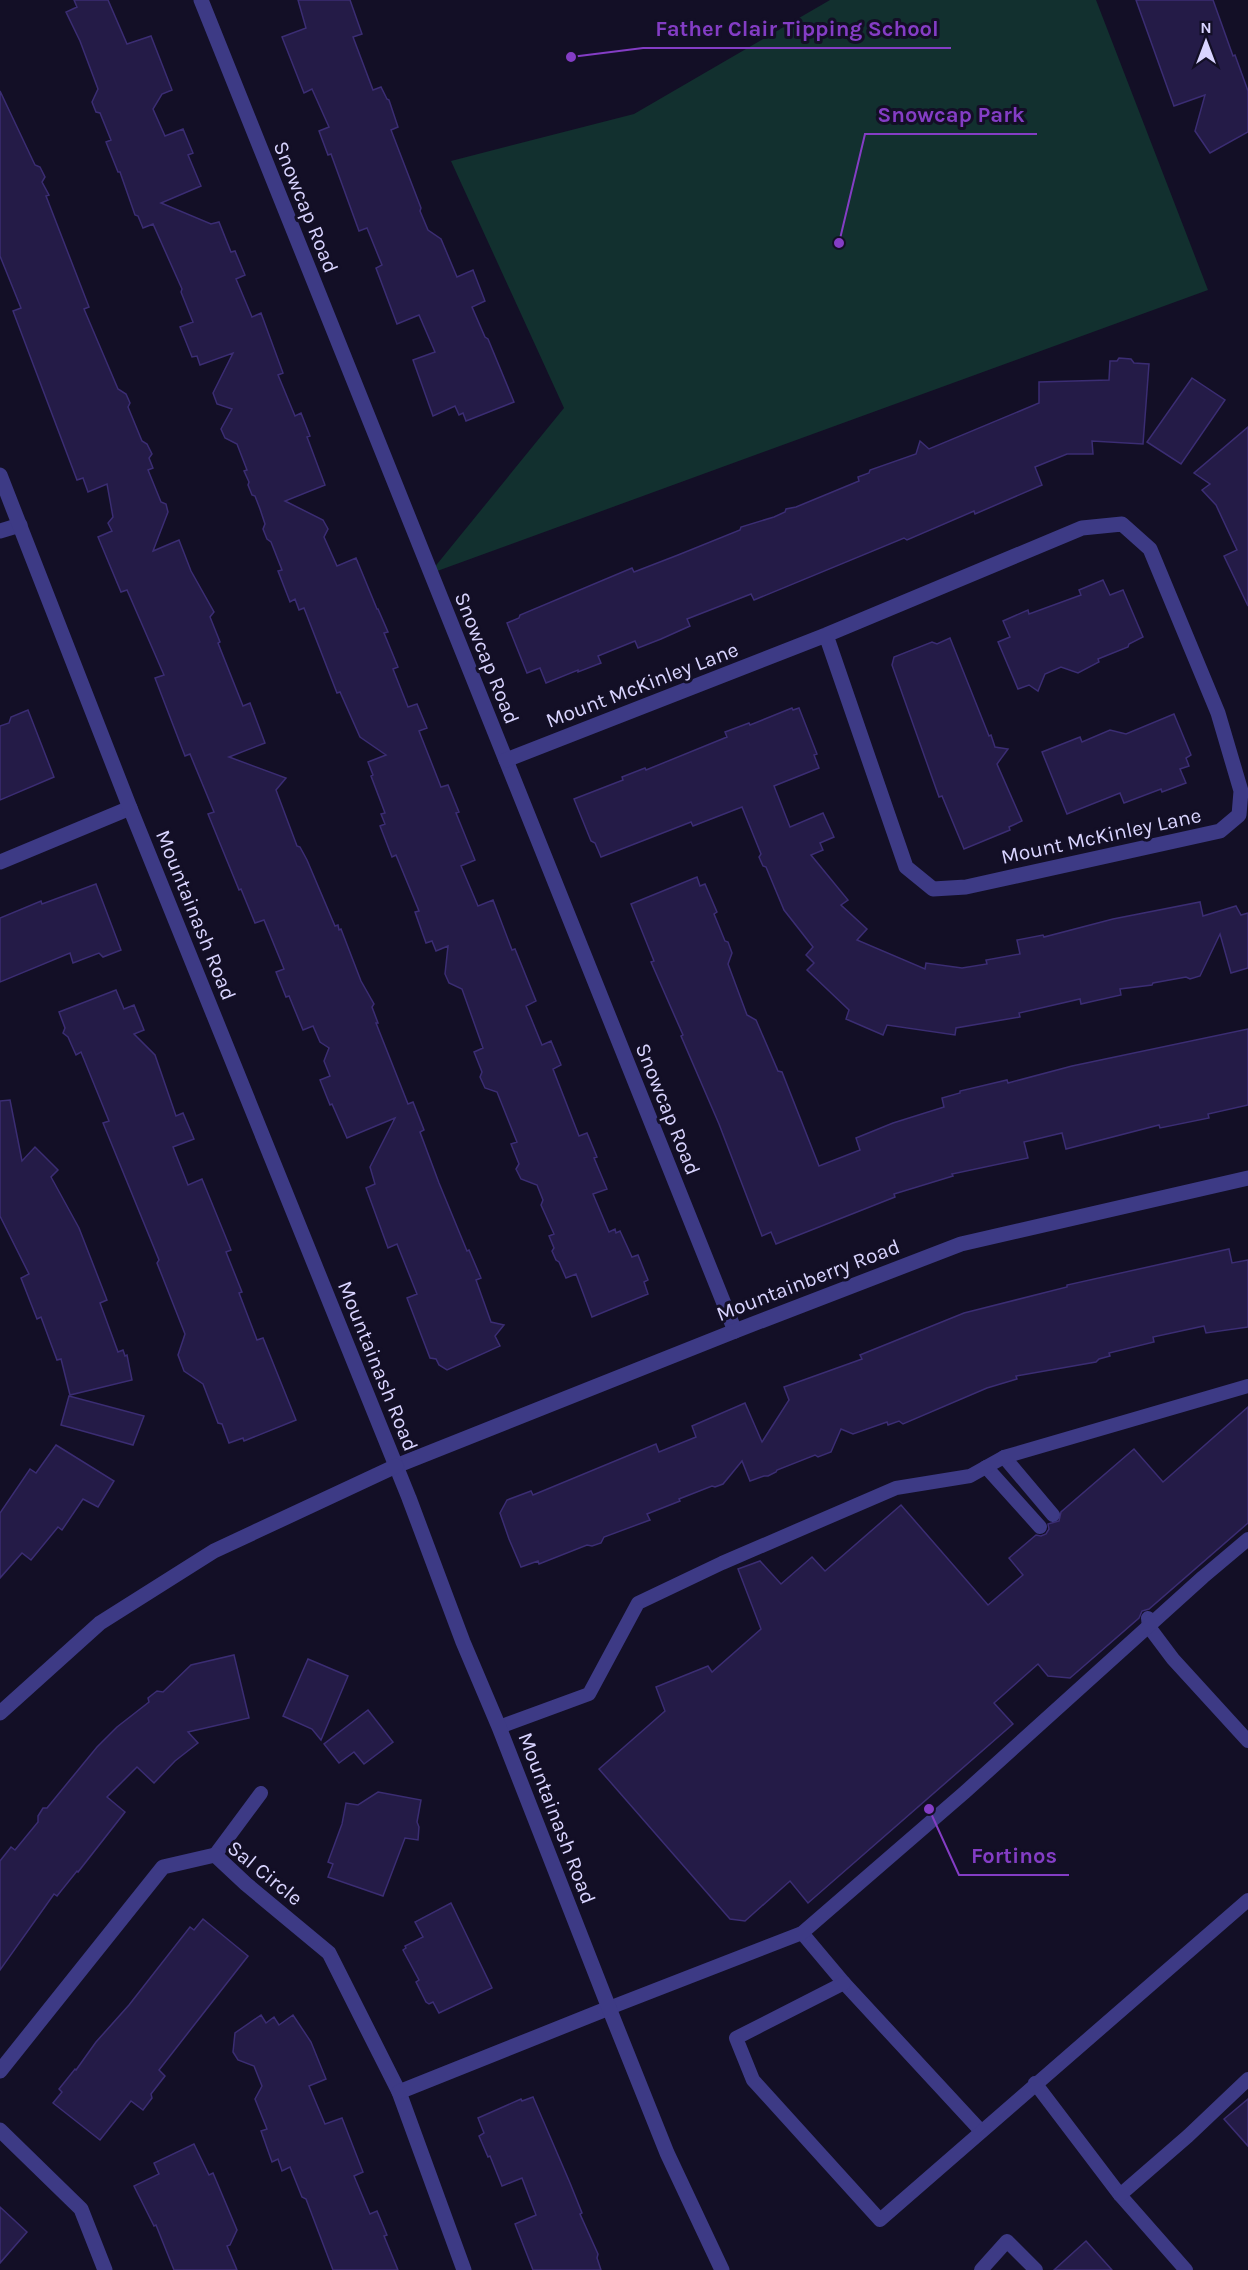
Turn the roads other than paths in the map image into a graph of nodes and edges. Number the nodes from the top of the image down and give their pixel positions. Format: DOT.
graph roads {
  1 [pos="201,0"];
  2 [pos="0,475"];
  3 [pos="20,525"];
  4 [pos="0,531"];
  5 [pos="826,635"];
  6 [pos="506,760"];
  7 [pos="130,808"];
  8 [pos="0,862"];
  9 [pos="1248,1178"];
  10 [pos="735,1331"];
  11 [pos="1248,1386"];
  12 [pos="1004,1457"];
  13 [pos="396,1466"];
  14 [pos="986,1467"];
  15 [pos="1053,1515"];
  16 [pos="1040,1527"];
  17 [pos="1248,1539"];
  18 [pos="1144,1624"];
  19 [pos="0,1713"];
  20 [pos="499,1727"];
  21 [pos="1248,1741"];
  22 [pos="261,1793"];
  23 [pos="215,1855"];
  24 [pos="1248,1900"];
  25 [pos="802,1933"];
  26 [pos="844,1983"];
  27 [pos="609,2008"];
  28 [pos="0,2070"];
  29 [pos="1248,2079"];
  30 [pos="1035,2083"];
  31 [pos="399,2092"];
  32 [pos="0,2130"];
  33 [pos="981,2130"];
  34 [pos="1120,2195"];
  35 [pos="105,2270"];
  36 [pos="464,2270"];
  37 [pos="722,2270"];
  38 [pos="981,2270"];
  39 [pos="1036,2270"];
  40 [pos="1186,2270"];
  1 -- 6 [label="street, Snowcap Road"];
  2 -- 3 [label="street, Mountainash Road"];
  3 -- 4 [label="street"];
  3 -- 7 [label="street, Mountainash Road"];
  5 -- 5 [label="street, Mount McKinley Lane"];
  5 -- 6 [label="street, Mount McKinley Lane"];
  6 -- 10 [label="street, Snowcap Road"];
  7 -- 8 [label="street"];
  7 -- 13 [label="street, Mountainash Road"];
  9 -- 10 [label="street, Mountainberry Road"];
  10 -- 13 [label="street, Mountainberry Road"];
  11 -- 12 [label="lane"];
  12 -- 14 [label="lane"];
  12 -- 15 [label="lane"];
  13 -- 19 [label="street, Mountainberry Road"];
  13 -- 20 [label="street, Mountainash Road"];
  14 -- 16 [label="lane"];
  14 -- 20 [label="lane"];
  17 -- 18 [label="lane"];
  18 -- 21 [label="lane"];
  18 -- 25 [label="lane"];
  20 -- 27 [label="street, Mountainash Road"];
  22 -- 23 [label="lane"];
  23 -- 28 [label="street, Sal Circle"];
  23 -- 31 [label="street, Sal Circle"];
  24 -- 30 [label="lane"];
  25 -- 26 [label="lane"];
  25 -- 27 [label="lane"];
  26 -- 33 [label="lane"];
  26 -- 33 [label="lane"];
  27 -- 31 [label="street"];
  27 -- 37 [label="street, Mountainash Road"];
  29 -- 34 [label="lane"];
  30 -- 33 [label="lane"];
  30 -- 34 [label="lane"];
  31 -- 36 [label="street, Sal Circle"];
  32 -- 35 [label="street"];
  34 -- 40 [label="lane"];
  38 -- 39 [label="lane"];
}
